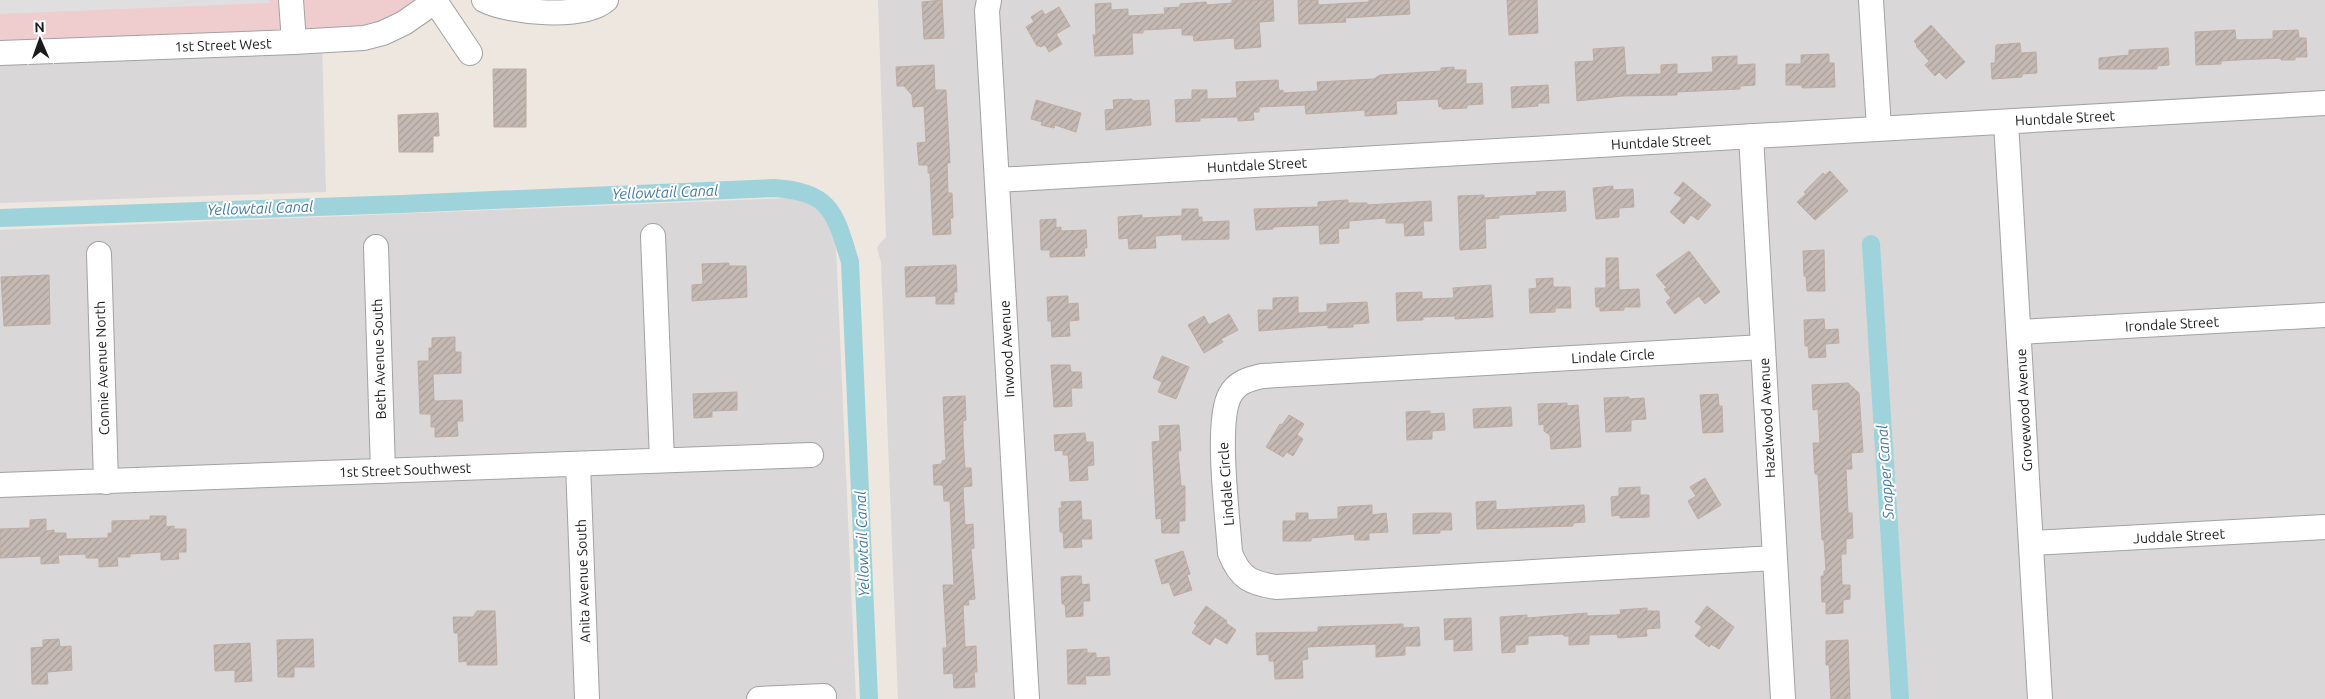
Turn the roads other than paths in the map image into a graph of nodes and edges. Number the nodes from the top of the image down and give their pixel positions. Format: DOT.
graph roads {
  1 [pos="291,0"];
  2 [pos="436,0"];
  3 [pos="484,0"];
  4 [pos="606,0"];
  5 [pos="988,0"];
  6 [pos="1871,0"];
  7 [pos="532,6"];
  8 [pos="294,42"];
  9 [pos="0,53"];
  10 [pos="470,53"];
  11 [pos="2325,103"];
  12 [pos="2006,122"];
  13 [pos="1879,129"];
  14 [pos="1752,136"];
  15 [pos="997,180"];
  16 [pos="653,236"];
  17 [pos="376,247"];
  18 [pos="99,254"];
  19 [pos="2325,315"];
  20 [pos="2020,332"];
  21 [pos="1763,346"];
  22 [pos="811,455"];
  23 [pos="662,460"];
  24 [pos="578,464"];
  25 [pos="383,471"];
  26 [pos="106,482"];
  27 [pos="0,486"];
  28 [pos="2325,527"];
  29 [pos="2032,543"];
  30 [pos="1774,558"];
  31 [pos="824,696"];
  32 [pos="587,699"];
  33 [pos="759,699"];
  34 [pos="1026,699"];
  35 [pos="1783,699"];
  36 [pos="2040,699"];
  1 -- 8 [label="street"];
  2 -- 8 [label="street, 1st Street West"];
  2 -- 10 [label="street"];
  3 -- 7 [label="street"];
  4 -- 7 [label="street"];
  5 -- 15 [label="street, Inwood Avenue"];
  6 -- 13 [label="street"];
  8 -- 9 [label="street, 1st Street West"];
  11 -- 12 [label="street, Huntdale Street"];
  12 -- 13 [label="street, Huntdale Street"];
  12 -- 20 [label="street, Grovewood Avenue"];
  13 -- 14 [label="street, Huntdale Street"];
  14 -- 15 [label="street, Huntdale Street"];
  14 -- 21 [label="street, Hazelwood Avenue"];
  15 -- 34 [label="street, Inwood Avenue"];
  16 -- 23 [label="street"];
  17 -- 25 [label="street, Beth Avenue South"];
  18 -- 26 [label="street, Connie Avenue North"];
  19 -- 20 [label="street, Irondale Street"];
  20 -- 29 [label="street, Grovewood Avenue"];
  21 -- 30 [label="street, Hazelwood Avenue"];
  21 -- 30 [label="street, Lindale Circle"];
  22 -- 23 [label="street, 1st Street Southwest"];
  23 -- 24 [label="street, 1st Street Southwest"];
  24 -- 25 [label="street, 1st Street Southwest"];
  24 -- 32 [label="street, Anita Avenue South"];
  25 -- 26 [label="street, 1st Street Southwest"];
  26 -- 27 [label="street, 1st Street Southwest"];
  28 -- 29 [label="street, Juddale Street"];
  29 -- 36 [label="street, Grovewood Avenue"];
  30 -- 35 [label="street, Hazelwood Avenue"];
  31 -- 33 [label="street"];
}
